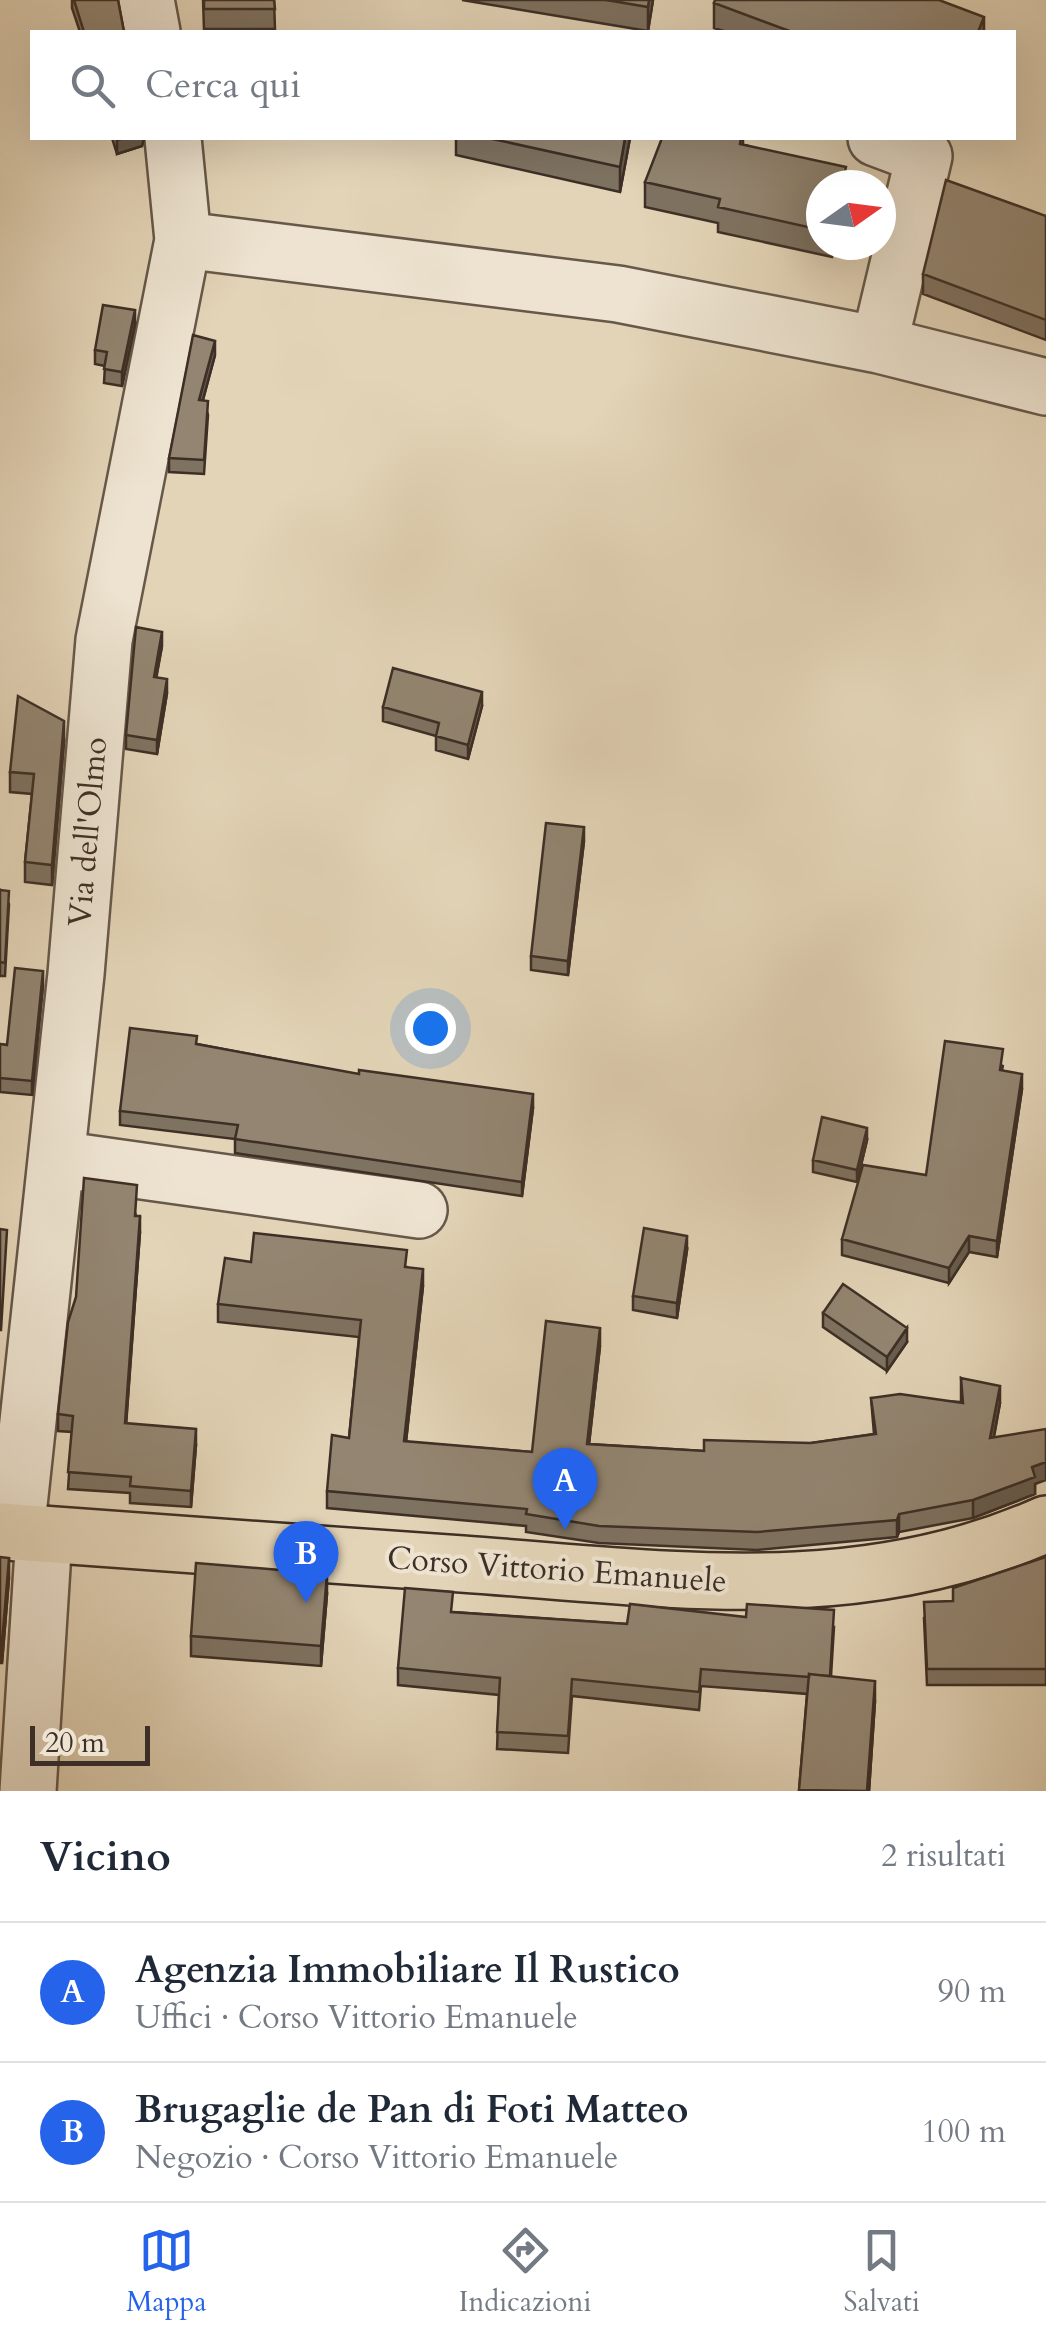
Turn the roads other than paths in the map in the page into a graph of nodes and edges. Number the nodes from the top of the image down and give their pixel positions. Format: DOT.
graph roads {
  1 [pos="146,0"];
  2 [pos="152,30"];
  3 [pos="881,140"];
  4 [pos="185,148"];
  5 [pos="183,240"];
  6 [pos="879,346"];
  7 [pos="1046,387"];
  8 [pos="57,1159"];
  9 [pos="419,1210"];
  10 [pos="1046,1524"];
  11 [pos="20,1533"];
  12 [pos="28,1791"];
  1 -- 2 [label="street"];
  3 -- 6 [label="street"];
  4 -- 5 [label="street, Via dell'Olmo"];
  5 -- 6 [label="street"];
  5 -- 8 [label="street, Via dell'Olmo"];
  6 -- 7 [label="street"];
  8 -- 9 [label="street"];
  8 -- 11 [label="street, Via dell'Olmo"];
  10 -- 11 [label="main road, Corso Vittorio Emanuele"];
  11 -- 12 [label="street, Via dell'Olmo"];
}
